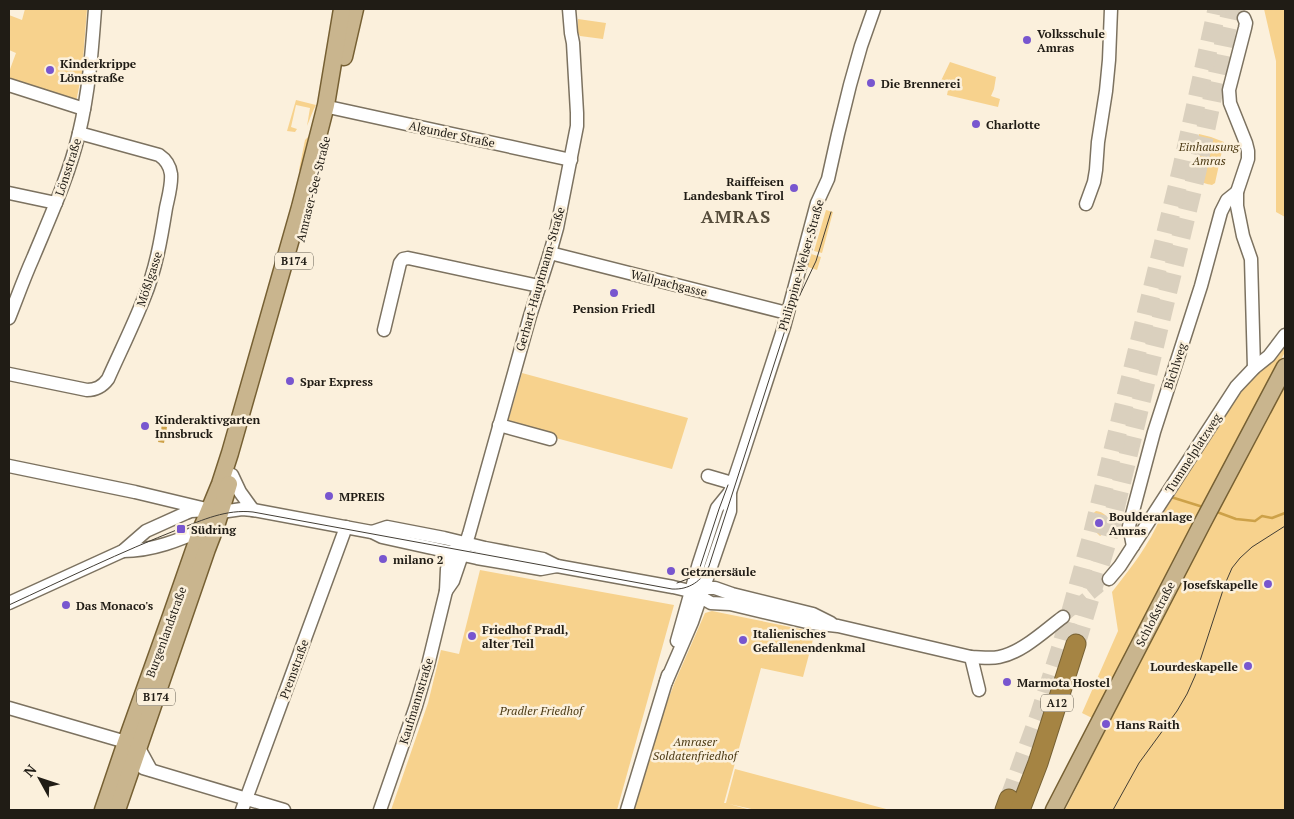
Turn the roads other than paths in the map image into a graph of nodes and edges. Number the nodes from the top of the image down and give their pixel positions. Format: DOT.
graph roads {
  1 [pos="95,9"];
  2 [pos="342,9"];
  3 [pos="355,9"];
  4 [pos="569,9"];
  5 [pos="874,9"];
  6 [pos="1110,9"];
  7 [pos="1244,18"];
  8 [pos="9,85"];
  9 [pos="332,108"];
  10 [pos="84,109"];
  11 [pos="79,133"];
  12 [pos="570,160"];
  13 [pos="1237,192"];
  14 [pos="9,193"];
  15 [pos="56,203"];
  16 [pos="1086,204"];
  17 [pos="550,253"];
  18 [pos="539,286"];
  19 [pos="787,313"];
  20 [pos="9,318"];
  21 [pos="384,330"];
  22 [pos="1285,335"];
  23 [pos="1285,367"];
  24 [pos="1254,368"];
  25 [pos="9,374"];
  26 [pos="499,425"];
  27 [pos="550,439"];
  28 [pos="9,466"];
  29 [pos="232,475"];
  30 [pos="708,476"];
  31 [pos="731,487"];
  32 [pos="253,510"];
  33 [pos="221,514"];
  34 [pos="346,527"];
  35 [pos="201,530"];
  36 [pos="172,542"];
  37 [pos="1133,546"];
  38 [pos="460,550"];
  39 [pos="123,551"];
  40 [pos="192,556"];
  41 [pos="1109,579"];
  42 [pos="698,592"];
  43 [pos="9,602"];
  44 [pos="1063,617"];
  45 [pos="1076,644"];
  46 [pos="971,657"];
  47 [pos="980,690"];
  48 [pos="9,708"];
  49 [pos="132,745"];
  50 [pos="133,765"];
  51 [pos="151,770"];
  52 [pos="244,804"];
  53 [pos="1011,807"];
  54 [pos="103,810"];
  55 [pos="117,810"];
  56 [pos="284,810"];
  57 [pos="380,810"];
  58 [pos="627,810"];
  59 [pos="1054,810"];
  1 -- 10 [label="street, Lönsstraße"];
  2 -- 33 [label="main road, Amraser-See-Straße / B174"];
  3 -- 9 [label="main road, Amraser-See-Straße / B174"];
  4 -- 12 [label="street, Gerhart-Hauptmann-Straße"];
  5 -- 19 [label="street, Philippine-Welser-Straße"];
  6 -- 16 [label="street"];
  7 -- 13 [label="street, Bichlweg"];
  8 -- 10 [label="street"];
  9 -- 12 [label="street, Algunder Straße"];
  9 -- 29 [label="main road, Amraser-See-Straße / B174"];
  10 -- 11 [label="street, Lönsstraße"];
  11 -- 15 [label="street, Lönsstraße"];
  11 -- 25 [label="street, Mößlgasse"];
  12 -- 17 [label="street, Gerhart-Hauptmann-Straße"];
  13 -- 24 [label="street, Bichlweg"];
  13 -- 37 [label="street, Bichlweg"];
  14 -- 15 [label="street"];
  15 -- 20 [label="street, Lönsstraße"];
  17 -- 18 [label="street, Gerhart-Hauptmann-Straße"];
  17 -- 19 [label="street, Wallpachgasse"];
  18 -- 21 [label="street"];
  18 -- 26 [label="street, Gerhart-Hauptmann-Straße"];
  19 -- 31 [label="street, Philippine-Welser-Straße"];
  22 -- 24 [label="street, Tummelplatzweg"];
  23 -- 59 [label="main road, Schloßstraße"];
  24 -- 37 [label="street, Tummelplatzweg"];
  26 -- 27 [label="street"];
  26 -- 38 [label="street, Gerhart-Hauptmann-Straße"];
  28 -- 33 [label="street"];
  29 -- 32 [label="street"];
  29 -- 33 [label="main road, Amraser-See-Straße / B174"];
  30 -- 31 [label="street"];
  31 -- 42 [label="street, Philippine-Welser-Straße"];
  32 -- 33 [label="street"];
  32 -- 34 [label="street"];
  33 -- 35 [label="main road, Burgenlandstraße / B174"];
  33 -- 39 [label="street"];
  33 -- 49 [label="main road, Burgenlandstraße / B174"];
  34 -- 38 [label="street"];
  34 -- 52 [label="street, Premstraße"];
  35 -- 36 [label="street"];
  35 -- 40 [label="main road, Burgenlandstraße / B174"];
  36 -- 39 [label="street"];
  36 -- 40 [label="street"];
  37 -- 41 [label="street, Tummelplatzweg"];
  38 -- 42 [label="street"];
  38 -- 57 [label="street, Kaufmannstraße"];
  39 -- 43 [label="street"];
  40 -- 49 [label="main road, Burgenlandstraße / B174"];
  42 -- 46 [label="street"];
  42 -- 58 [label="street, Philippine-Welser-Straße"];
  44 -- 46 [label="street"];
  45 -- 53 [label="highway, A12"];
  46 -- 47 [label="street"];
  48 -- 49 [label="street"];
  49 -- 50 [label="main road, Burgenlandstraße / B174"];
  49 -- 51 [label="street"];
  49 -- 54 [label="main road, Burgenlandstraße / B174"];
  50 -- 51 [label="street"];
  50 -- 55 [label="main road, Burgenlandstraße / B174"];
  51 -- 52 [label="street"];
  52 -- 56 [label="street"];
}
